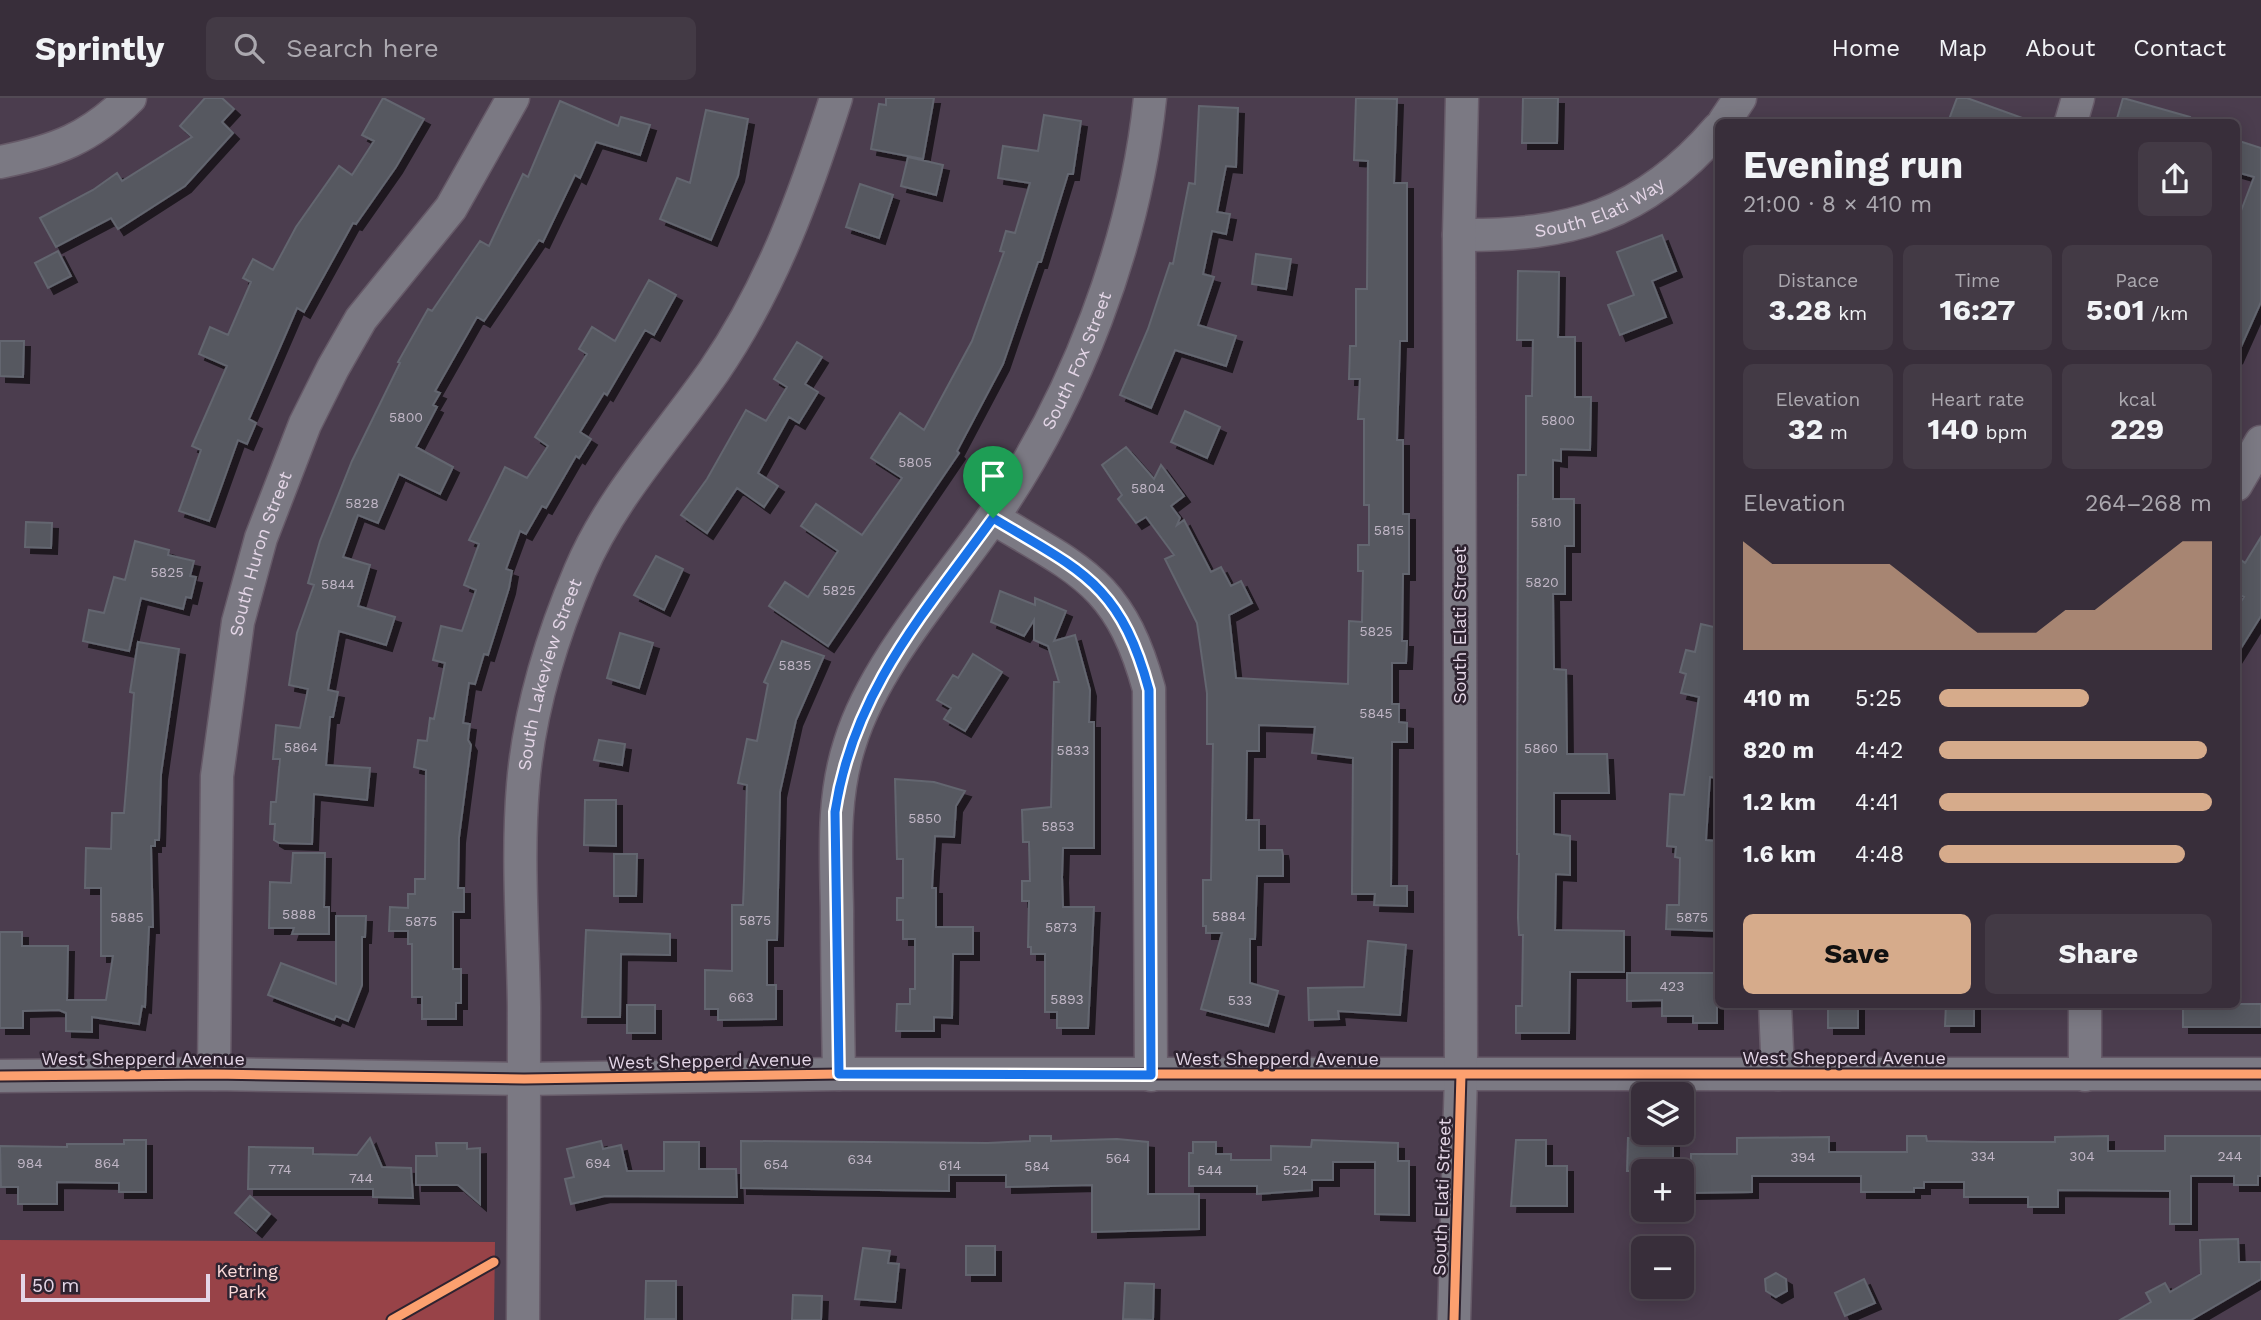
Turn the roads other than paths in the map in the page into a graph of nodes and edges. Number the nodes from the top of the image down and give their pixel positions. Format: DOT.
graph roads {
  1 [pos="130,98"];
  2 [pos="513,98"];
  3 [pos="836,98"];
  4 [pos="1150,98"];
  5 [pos="1462,98"];
  6 [pos="1740,98"];
  7 [pos="2077,98"];
  8 [pos="1726,119"];
  9 [pos="2072,119"];
  10 [pos="1715,133"];
  11 [pos="0,162"];
  12 [pos="1459,235"];
  13 [pos="2261,442"];
  14 [pos="2240,478"];
  15 [pos="993,518"];
  16 [pos="1775,1008"];
  17 [pos="2085,1008"];
  18 [pos="214,1074"];
  19 [pos="839,1074"];
  20 [pos="1461,1074"];
  21 [pos="1778,1074"];
  22 [pos="2261,1074"];
  23 [pos="1151,1075"];
  24 [pos="2085,1075"];
  25 [pos="0,1076"];
  26 [pos="524,1079"];
  27 [pos="523,1320"];
  28 [pos="1454,1320"];
  1 -- 11 [label="street"];
  2 -- 18 [label="street, South Huron Street"];
  3 -- 26 [label="street, South Lakeview Street"];
  4 -- 15 [label="street, South Fox Street"];
  5 -- 12 [label="street, South Elati Street"];
  6 -- 8 [label="street"];
  7 -- 9 [label="street"];
  10 -- 12 [label="street, South Elati Way"];
  12 -- 20 [label="street, South Elati Street"];
  13 -- 14 [label="street"];
  15 -- 19 [label="street, South Fox Street"];
  15 -- 23 [label="street"];
  16 -- 21 [label="street"];
  17 -- 24 [label="street"];
  18 -- 25 [label="street, West Shepperd Avenue"];
  18 -- 26 [label="street, West Shepperd Avenue"];
  19 -- 23 [label="street, West Shepperd Avenue"];
  19 -- 26 [label="street, West Shepperd Avenue"];
  20 -- 21 [label="street, West Shepperd Avenue"];
  20 -- 23 [label="street, West Shepperd Avenue"];
  20 -- 28 [label="street, South Elati Street"];
  21 -- 24 [label="street, West Shepperd Avenue"];
  22 -- 24 [label="street, West Shepperd Avenue"];
  26 -- 27 [label="street, South Lakeview Street"];
}
